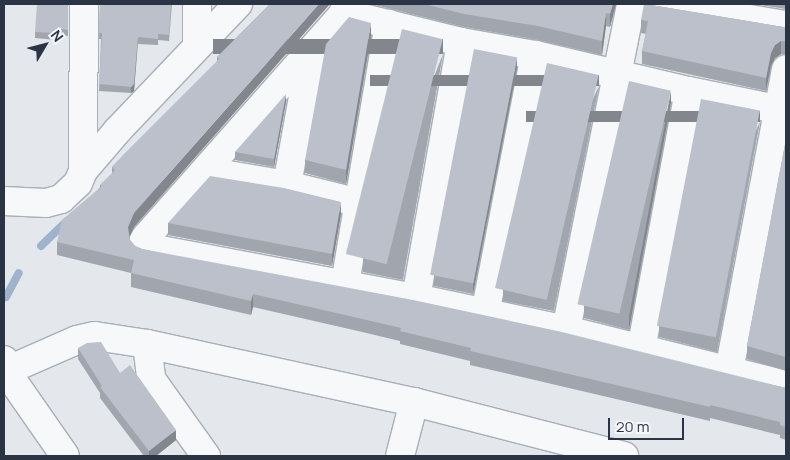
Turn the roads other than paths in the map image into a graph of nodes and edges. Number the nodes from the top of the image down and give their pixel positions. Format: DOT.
graph roads {
  1 [pos="84,4"];
  2 [pos="197,4"];
  3 [pos="238,4"];
  4 [pos="630,4"];
  5 [pos="660,4"];
  6 [pos="348,9"];
  7 [pos="389,24"];
  8 [pos="786,25"];
  9 [pos="461,42"];
  10 [pos="198,45"];
  11 [pos="311,53"];
  12 [pos="535,55"];
  13 [pos="786,69"];
  14 [pos="618,74"];
  15 [pos="689,92"];
  16 [pos="782,110"];
  17 [pos="83,171"];
  18 [pos="205,171"];
  19 [pos="287,185"];
  20 [pos="4,201"];
  21 [pos="360,204"];
  22 [pos="345,284"];
  23 [pos="416,298"];
  24 [pos="485,314"];
  25 [pos="566,330"];
  26 [pos="147,344"];
  27 [pos="641,350"];
  28 [pos="5,369"];
  29 [pos="729,370"];
  30 [pos="786,385"];
  31 [pos="414,402"];
  32 [pos="65,456"];
  33 [pos="206,456"];
  34 [pos="400,456"];
  35 [pos="624,456"];
  1 -- 17 [label="street"];
  2 -- 10 [label="street"];
  3 -- 10 [label="street"];
  4 -- 14 [label="street"];
  5 -- 8 [label="street"];
  6 -- 7 [label="street"];
  6 -- 11 [label="street"];
  7 -- 9 [label="street"];
  7 -- 21 [label="street"];
  9 -- 12 [label="street"];
  9 -- 23 [label="street"];
  10 -- 17 [label="street"];
  11 -- 18 [label="street"];
  11 -- 19 [label="street"];
  12 -- 14 [label="street"];
  12 -- 24 [label="street"];
  13 -- 16 [label="street"];
  14 -- 15 [label="street"];
  14 -- 25 [label="street"];
  15 -- 16 [label="street"];
  15 -- 27 [label="street"];
  16 -- 29 [label="street"];
  17 -- 20 [label="street"];
  18 -- 19 [label="street"];
  18 -- 22 [label="street"];
  19 -- 21 [label="street"];
  21 -- 22 [label="street"];
  22 -- 23 [label="street"];
  23 -- 24 [label="street"];
  24 -- 25 [label="street"];
  25 -- 27 [label="street"];
  26 -- 28 [label="street"];
  26 -- 31 [label="street"];
  26 -- 33 [label="street"];
  27 -- 29 [label="street"];
  28 -- 32 [label="street"];
  29 -- 30 [label="street"];
  31 -- 34 [label="street"];
  31 -- 35 [label="street"];
}
